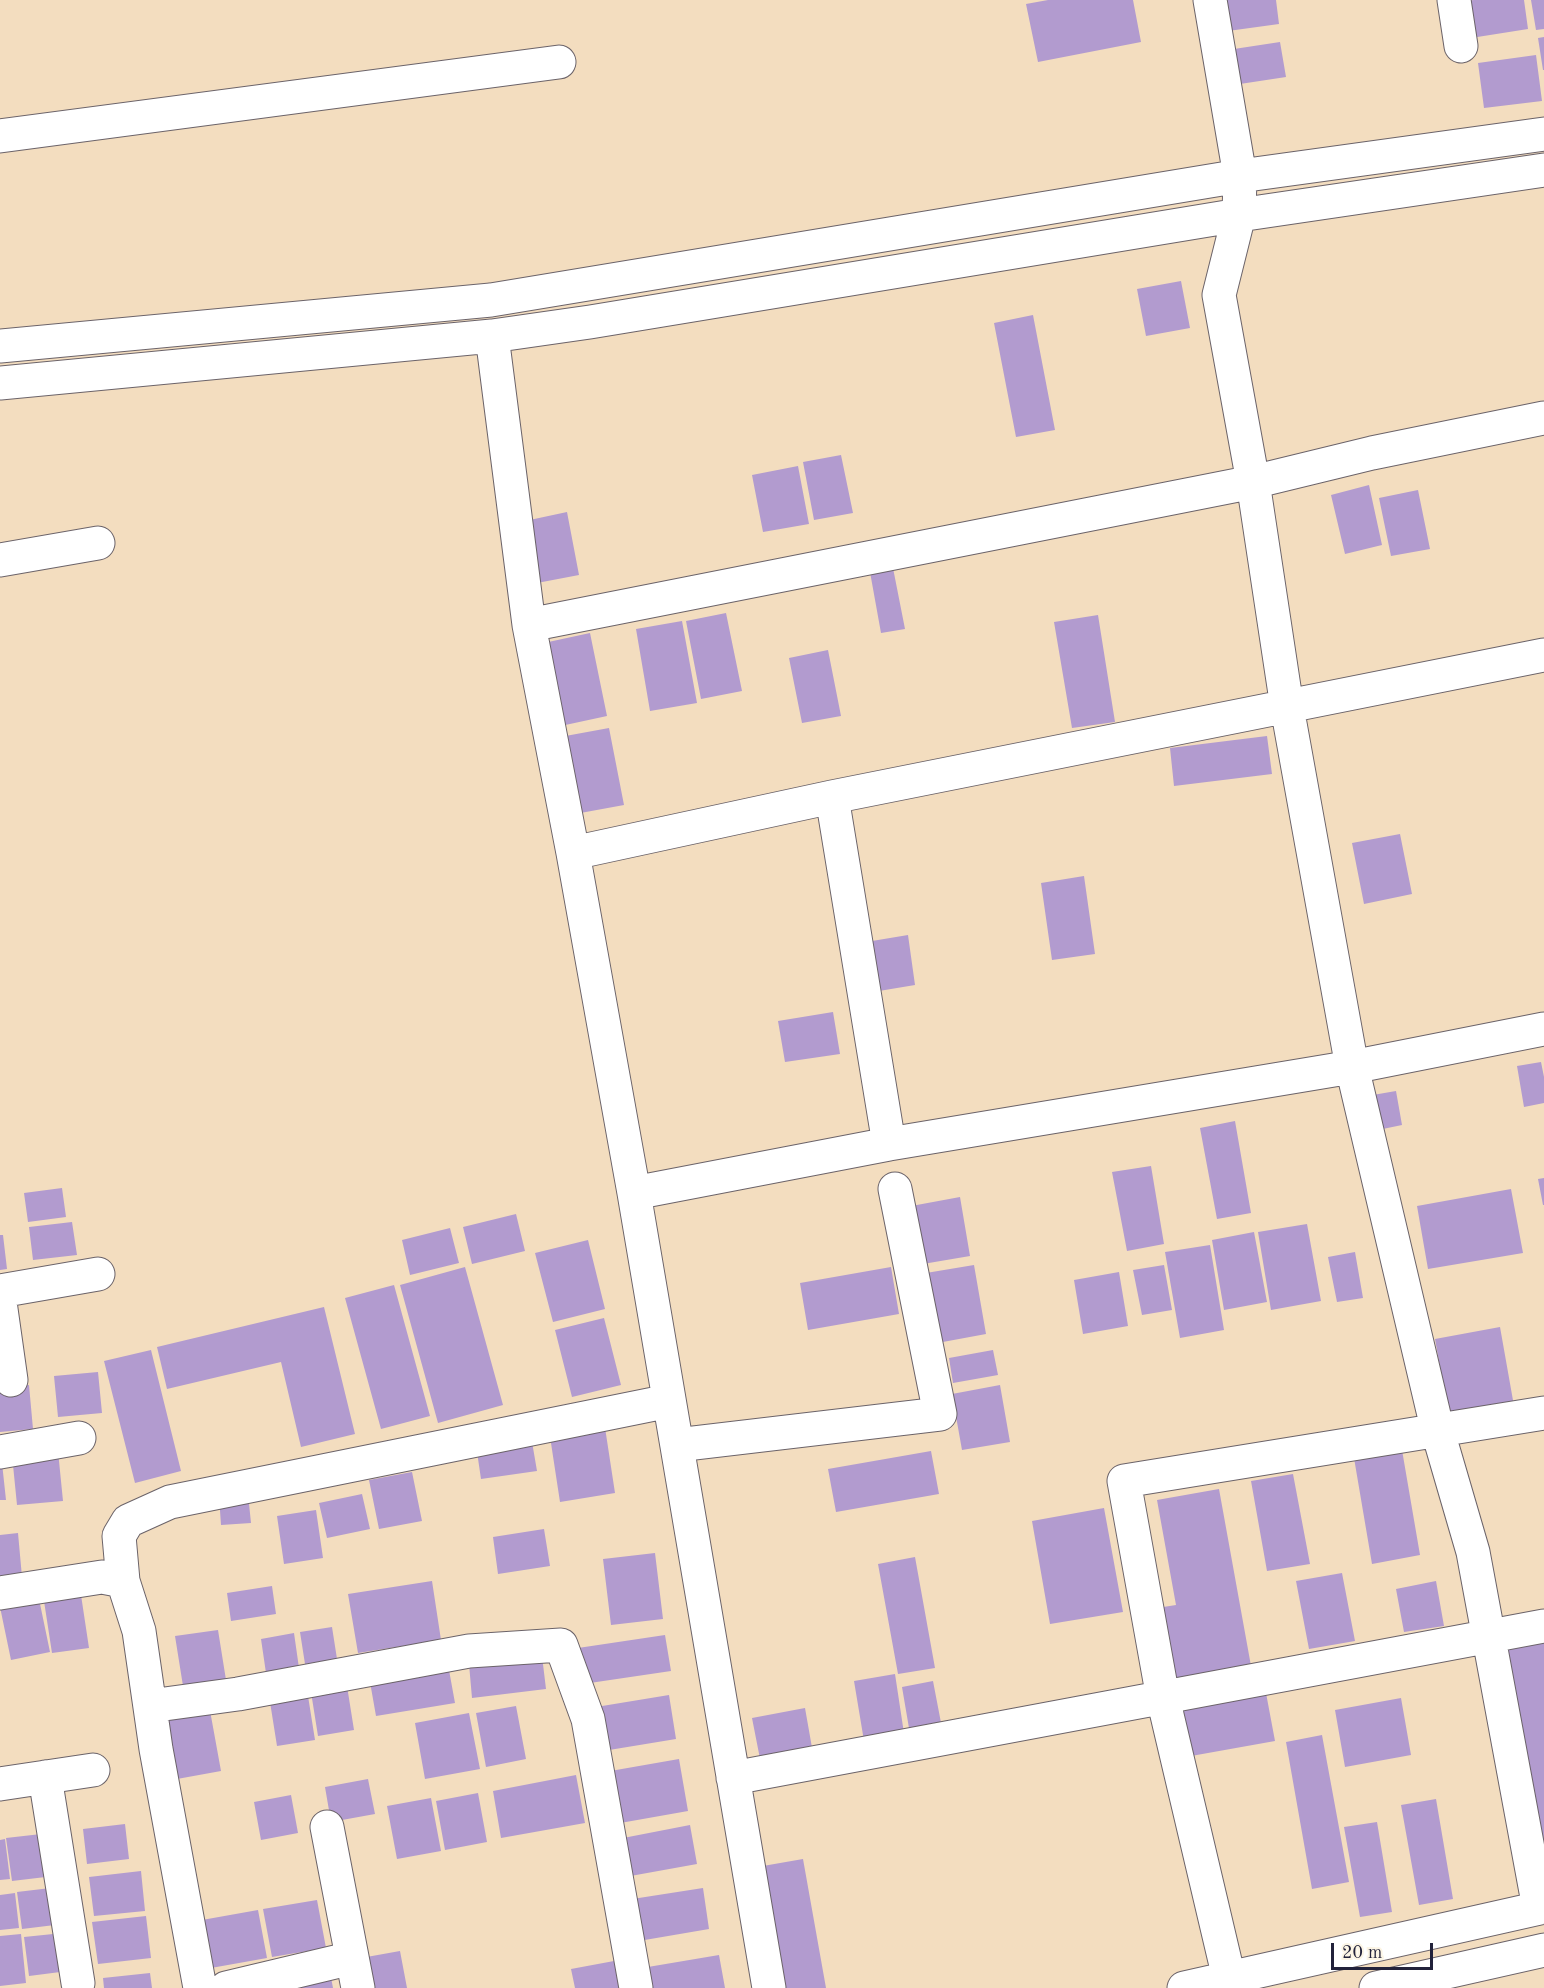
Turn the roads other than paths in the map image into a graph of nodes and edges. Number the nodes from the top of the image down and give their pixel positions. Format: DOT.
graph roads {
  1 [pos="1210,0"];
  2 [pos="1454,0"];
  3 [pos="1461,46"];
  4 [pos="559,62"];
  5 [pos="1544,134"];
  6 [pos="0,136"];
  7 [pos="1544,170"];
  8 [pos="1240,176"];
  9 [pos="1239,215"];
  10 [pos="492,336"];
  11 [pos="0,346"];
  12 [pos="0,383"];
  13 [pos="1544,418"];
  14 [pos="1253,482"];
  15 [pos="98,543"];
  16 [pos="0,560"];
  17 [pos="529,625"];
  18 [pos="1544,655"];
  19 [pos="1287,707"];
  20 [pos="832,797"];
  21 [pos="573,853"];
  22 [pos="1544,1029"];
  23 [pos="1352,1067"];
  24 [pos="888,1144"];
  25 [pos="895,1189"];
  26 [pos="634,1193"];
  27 [pos="98,1274"];
  28 [pos="0,1291"];
  29 [pos="0,1302"];
  30 [pos="11,1380"];
  31 [pos="669,1401"];
  32 [pos="1544,1413"];
  33 [pos="1438,1432"];
  34 [pos="79,1438"];
  35 [pos="677,1445"];
  36 [pos="0,1452"];
  37 [pos="123,1581"];
  38 [pos="0,1593"];
  39 [pos="1544,1626"];
  40 [pos="1489,1637"];
  41 [pos="1163,1698"];
  42 [pos="150,1706"];
  43 [pos="93,1770"];
  44 [pos="45,1777"];
  45 [pos="733,1778"];
  46 [pos="0,1784"];
  47 [pos="327,1827"];
  48 [pos="1542,1908"];
  49 [pos="1544,1950"];
  50 [pos="355,1973"];
  51 [pos="1229,1978"];
  52 [pos="1463,1978"];
  53 [pos="78,1983"];
  54 [pos="200,1988"];
  55 [pos="226,1988"];
  56 [pos="636,1988"];
  57 [pos="769,1988"];
  58 [pos="1184,1988"];
  59 [pos="1376,1988"];
  1 -- 8 [label="street"];
  2 -- 3 [label="street"];
  4 -- 6 [label="street"];
  5 -- 8 [label="street"];
  7 -- 9 [label="street"];
  8 -- 9 [label="street"];
  8 -- 11 [label="street"];
  9 -- 10 [label="street"];
  9 -- 14 [label="street"];
  10 -- 12 [label="street"];
  10 -- 17 [label="street"];
  13 -- 14 [label="street"];
  14 -- 17 [label="street"];
  14 -- 19 [label="street"];
  15 -- 16 [label="street"];
  17 -- 21 [label="street"];
  18 -- 19 [label="street"];
  19 -- 20 [label="street"];
  19 -- 23 [label="street"];
  20 -- 21 [label="street"];
  20 -- 24 [label="street"];
  21 -- 26 [label="street"];
  22 -- 23 [label="street"];
  23 -- 24 [label="street"];
  23 -- 33 [label="street"];
  24 -- 26 [label="street"];
  25 -- 35 [label="street"];
  26 -- 31 [label="street"];
  27 -- 28 [label="street"];
  29 -- 30 [label="street"];
  31 -- 35 [label="street"];
  31 -- 37 [label="street"];
  32 -- 33 [label="street"];
  33 -- 40 [label="street"];
  33 -- 41 [label="street"];
  34 -- 36 [label="street"];
  35 -- 45 [label="street"];
  37 -- 38 [label="street"];
  37 -- 42 [label="street"];
  39 -- 40 [label="street"];
  40 -- 41 [label="street"];
  40 -- 48 [label="street"];
  41 -- 45 [label="street"];
  41 -- 51 [label="street"];
  42 -- 54 [label="street"];
  42 -- 56 [label="street"];
  43 -- 44 [label="street"];
  44 -- 46 [label="street"];
  44 -- 53 [label="street"];
  45 -- 57 [label="street"];
  47 -- 50 [label="street"];
  48 -- 51 [label="street"];
  49 -- 52 [label="street"];
  50 -- 55 [label="street"];
  51 -- 58 [label="street"];
  52 -- 59 [label="street"];
}
